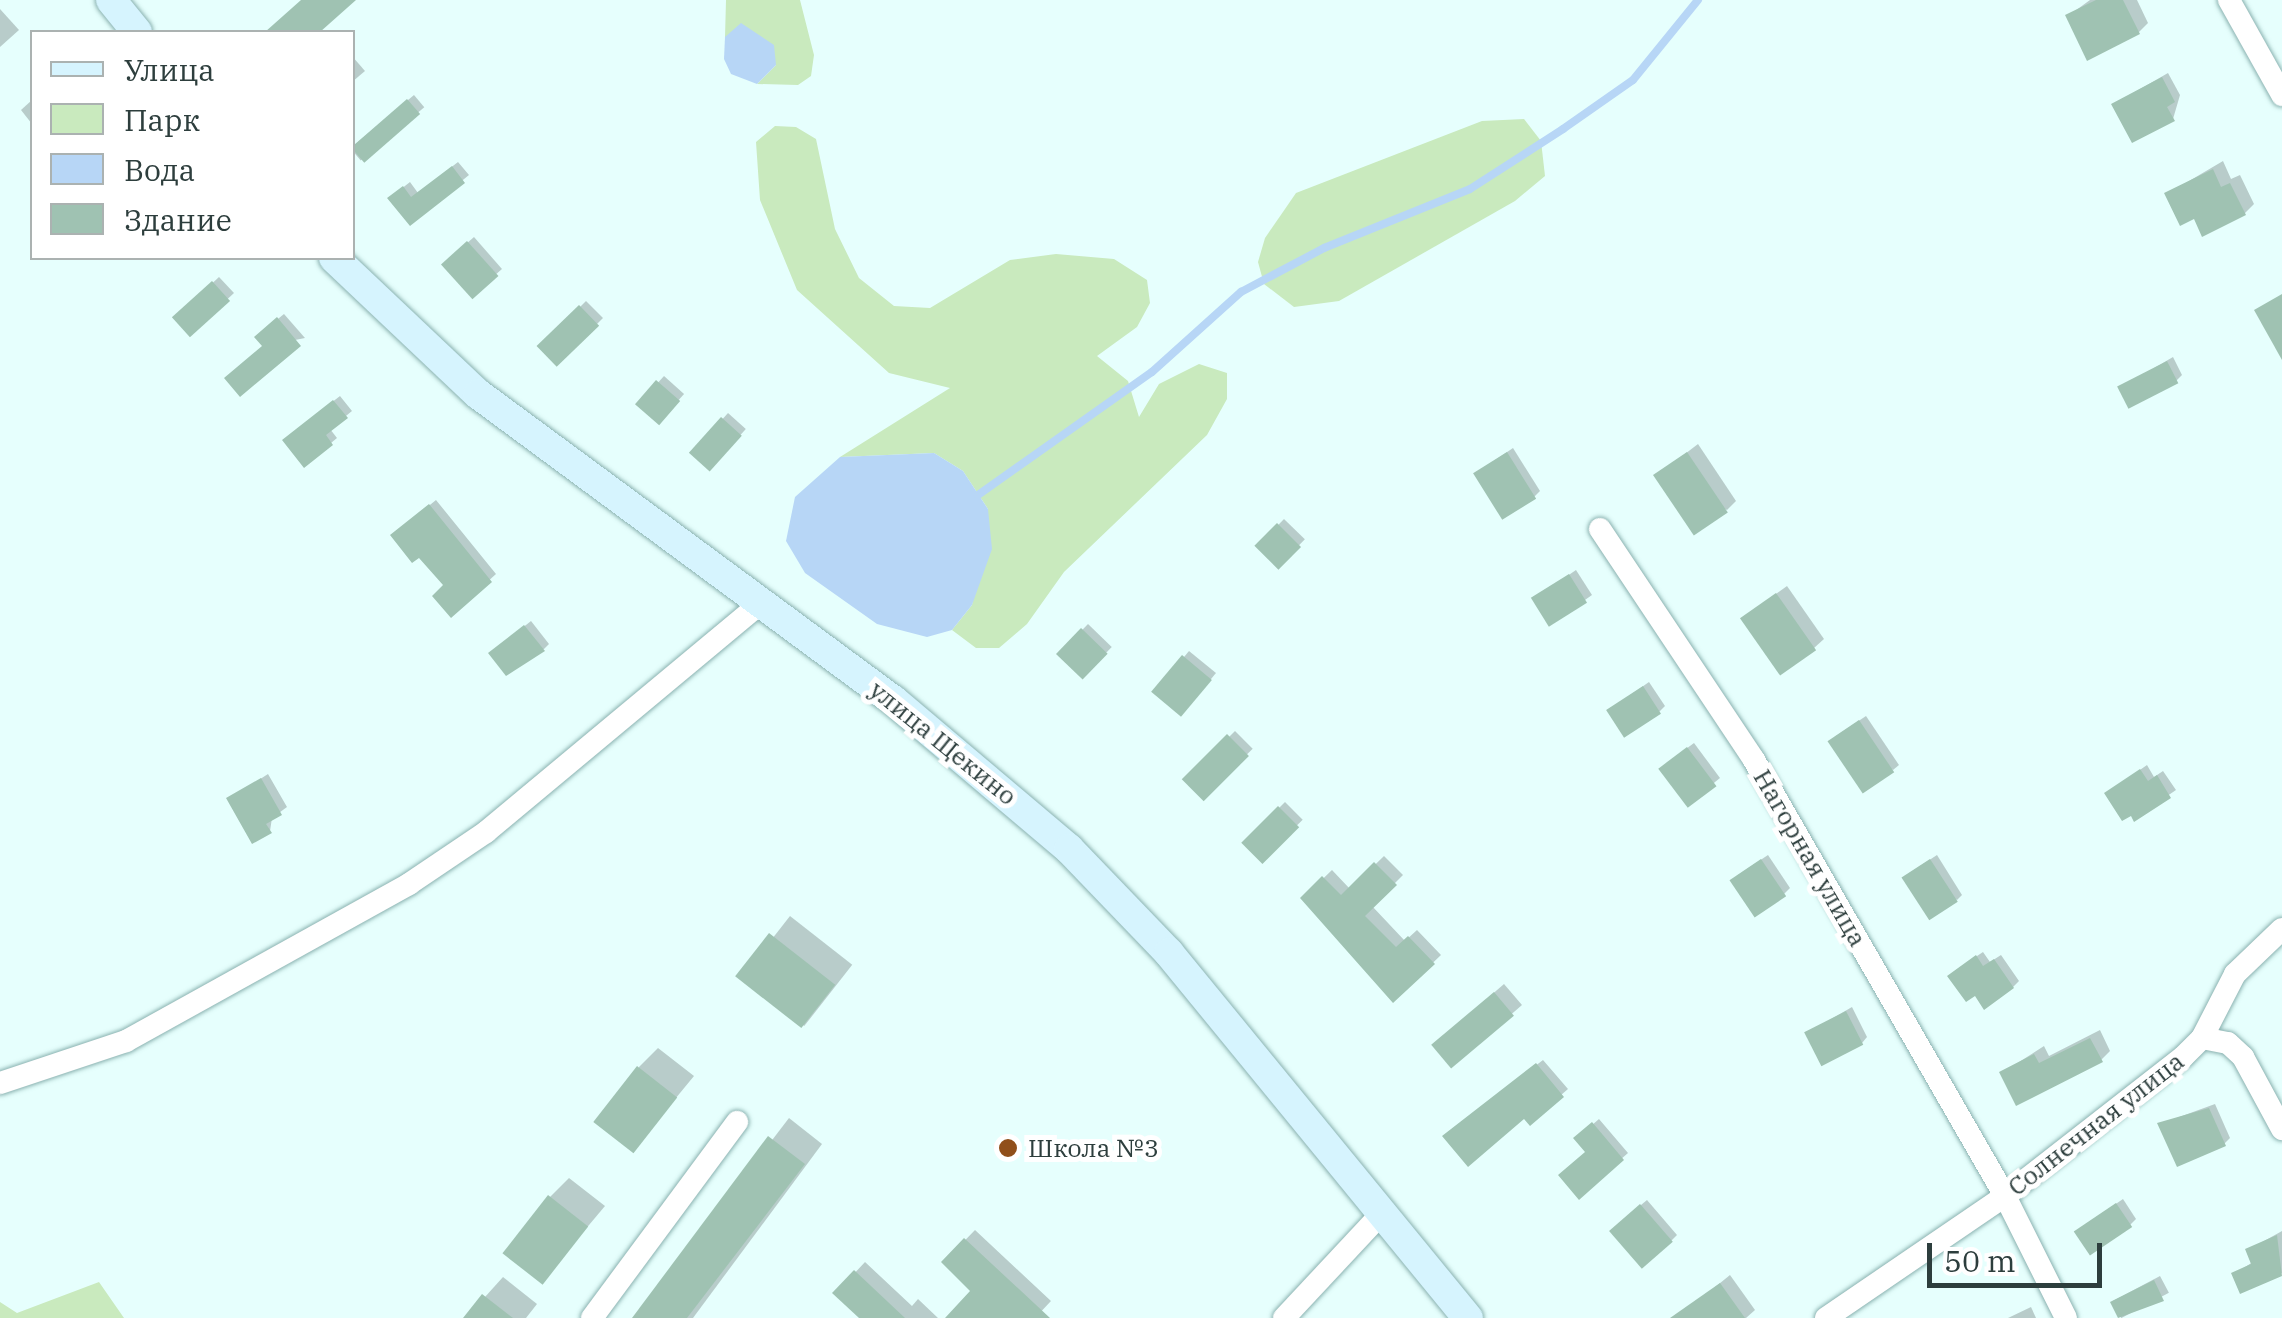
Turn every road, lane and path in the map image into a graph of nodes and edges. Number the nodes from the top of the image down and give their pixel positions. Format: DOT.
graph roads {
  1 [pos="110,0"];
  2 [pos="2229,0"];
  3 [pos="135,30"];
  4 [pos="2282,95"];
  5 [pos="336,260"];
  6 [pos="1600,529"];
  7 [pos="760,604"];
  8 [pos="2282,929"];
  9 [pos="2202,1038"];
  10 [pos="0,1083"];
  11 [pos="737,1122"];
  12 [pos="2282,1129"];
  13 [pos="2006,1196"];
  14 [pos="1383,1212"];
  15 [pos="592,1318"];
  16 [pos="1284,1318"];
  17 [pos="1468,1318"];
  18 [pos="1826,1318"];
  19 [pos="2066,1318"];
  1 -- 3 [label="main road"];
  2 -- 4 [label="street"];
  5 -- 7 [label="main road, улица Щекино"];
  6 -- 13 [label="street, Нагорная улица"];
  7 -- 10 [label="street"];
  7 -- 14 [label="main road, улица Щекино"];
  8 -- 9 [label="street, Солнечная улица"];
  9 -- 12 [label="street"];
  9 -- 13 [label="street, Солнечная улица"];
  11 -- 15 [label="street"];
  13 -- 18 [label="street, Солнечная улица"];
  13 -- 19 [label="street, Нагорная улица"];
  14 -- 16 [label="street"];
  14 -- 17 [label="main road, улица Щекино"];
}
